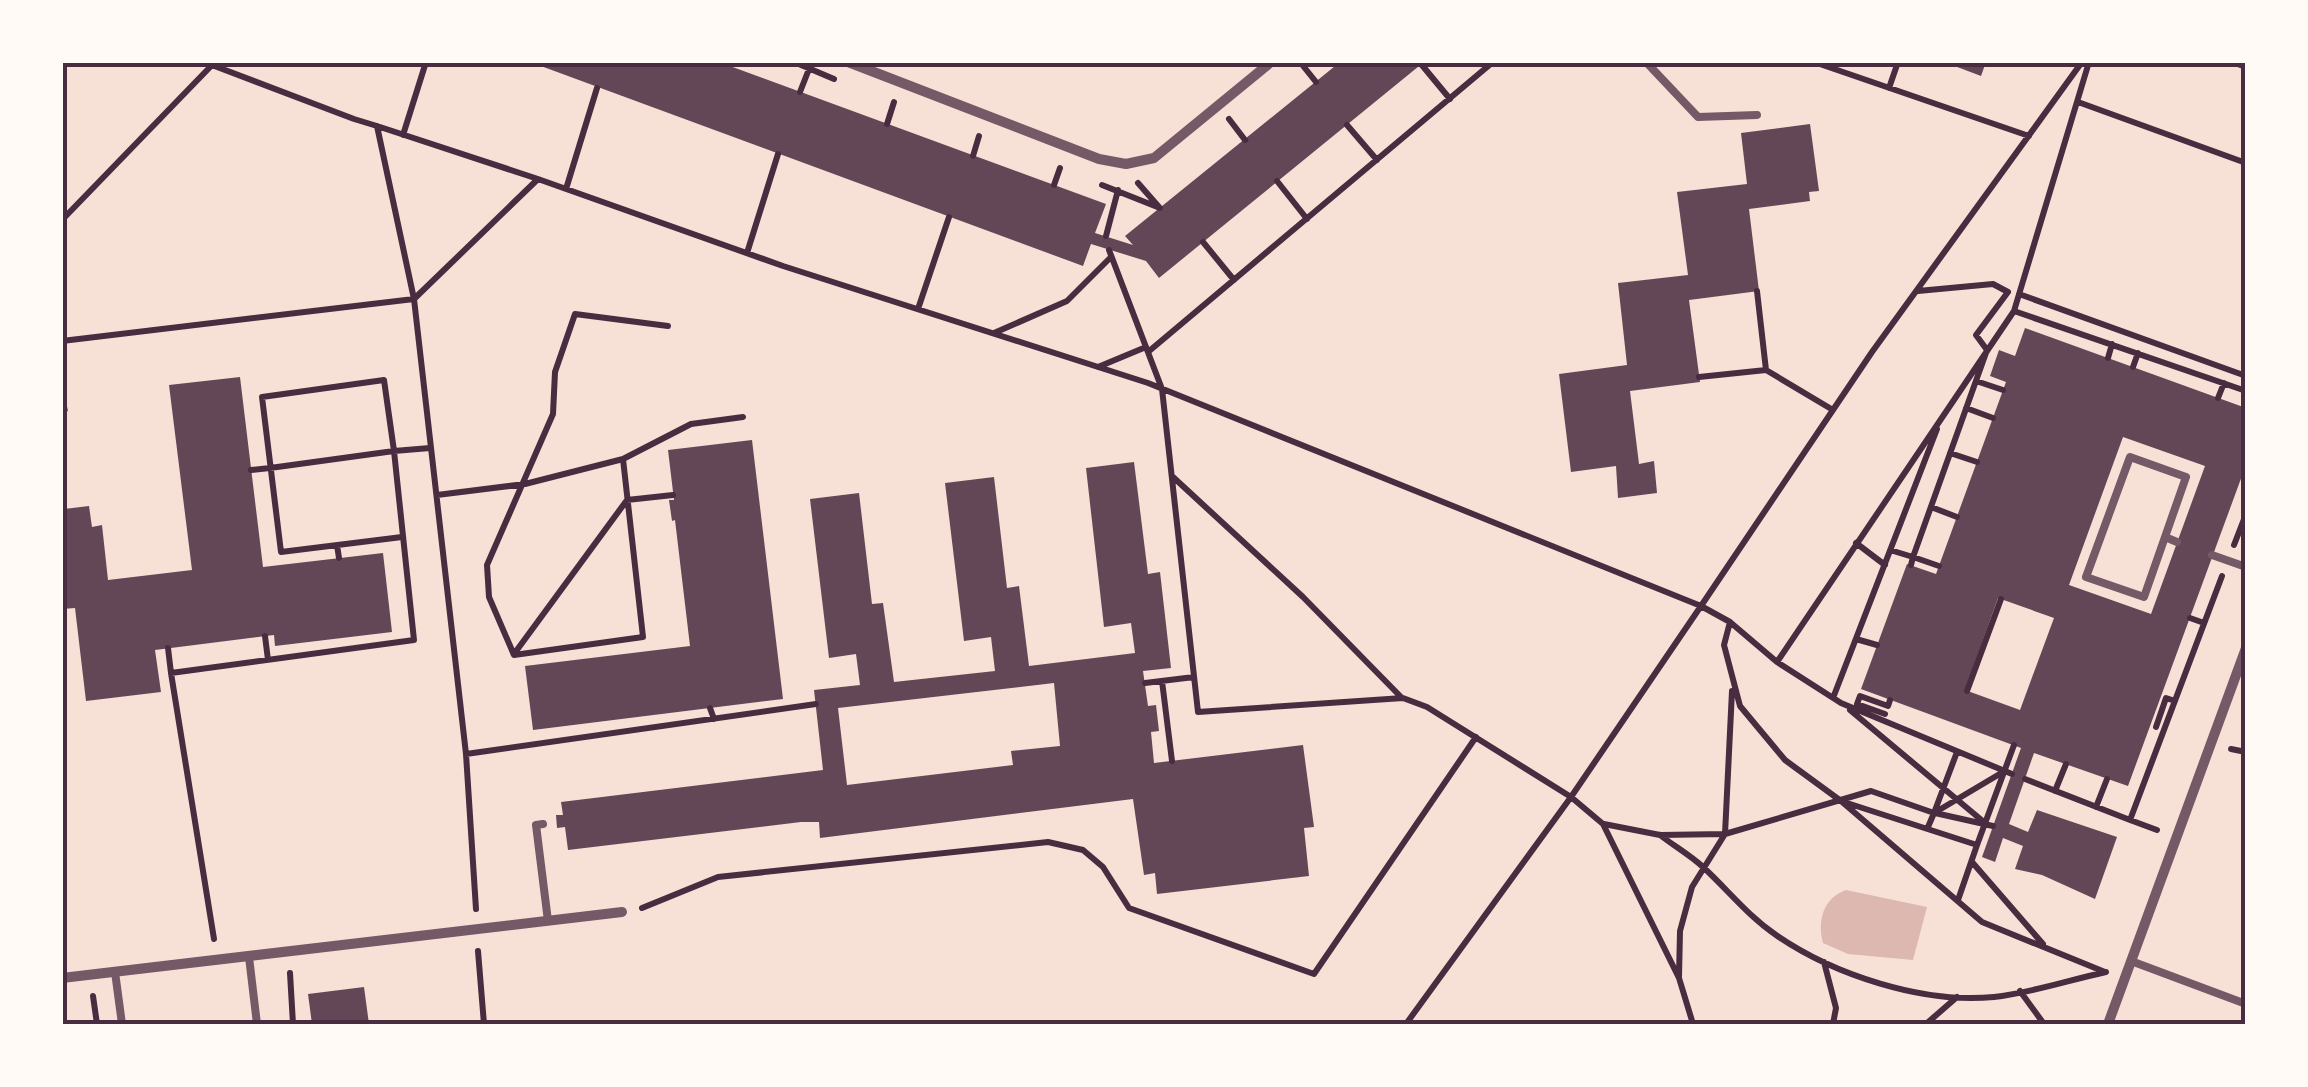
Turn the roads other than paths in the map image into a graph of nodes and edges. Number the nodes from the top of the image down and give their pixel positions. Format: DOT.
graph roads {
  1 [pos="848,62"];
  2 [pos="1271,62"];
  3 [pos="1646,62"];
  4 [pos="1757,115"];
  5 [pos="2166,537"];
  6 [pos="2178,542"];
  7 [pos="2212,555"];
  8 [pos="2246,566"];
  9 [pos="2246,648"];
  10 [pos="544,824"];
  11 [pos="622,912"];
  12 [pos="548,922"];
  13 [pos="249,956"];
  14 [pos="116,972"];
  15 [pos="2127,972"];
  16 [pos="62,978"];
  17 [pos="2246,1004"];
  18 [pos="122,1024"];
  19 [pos="258,1024"];
  20 [pos="2108,1024"];
  1 -- 2 [label="street"];
  3 -- 4 [label="lane"];
  5 -- 5 [label="lane"];
  5 -- 6 [label="lane"];
  7 -- 8 [label="lane"];
  9 -- 15 [label="street"];
  10 -- 12 [label="lane"];
  11 -- 12 [label="street"];
  12 -- 13 [label="street"];
  13 -- 14 [label="street"];
  13 -- 19 [label="lane"];
  14 -- 16 [label="street"];
  14 -- 18 [label="lane"];
  15 -- 17 [label="lane"];
  15 -- 20 [label="street"];
}
